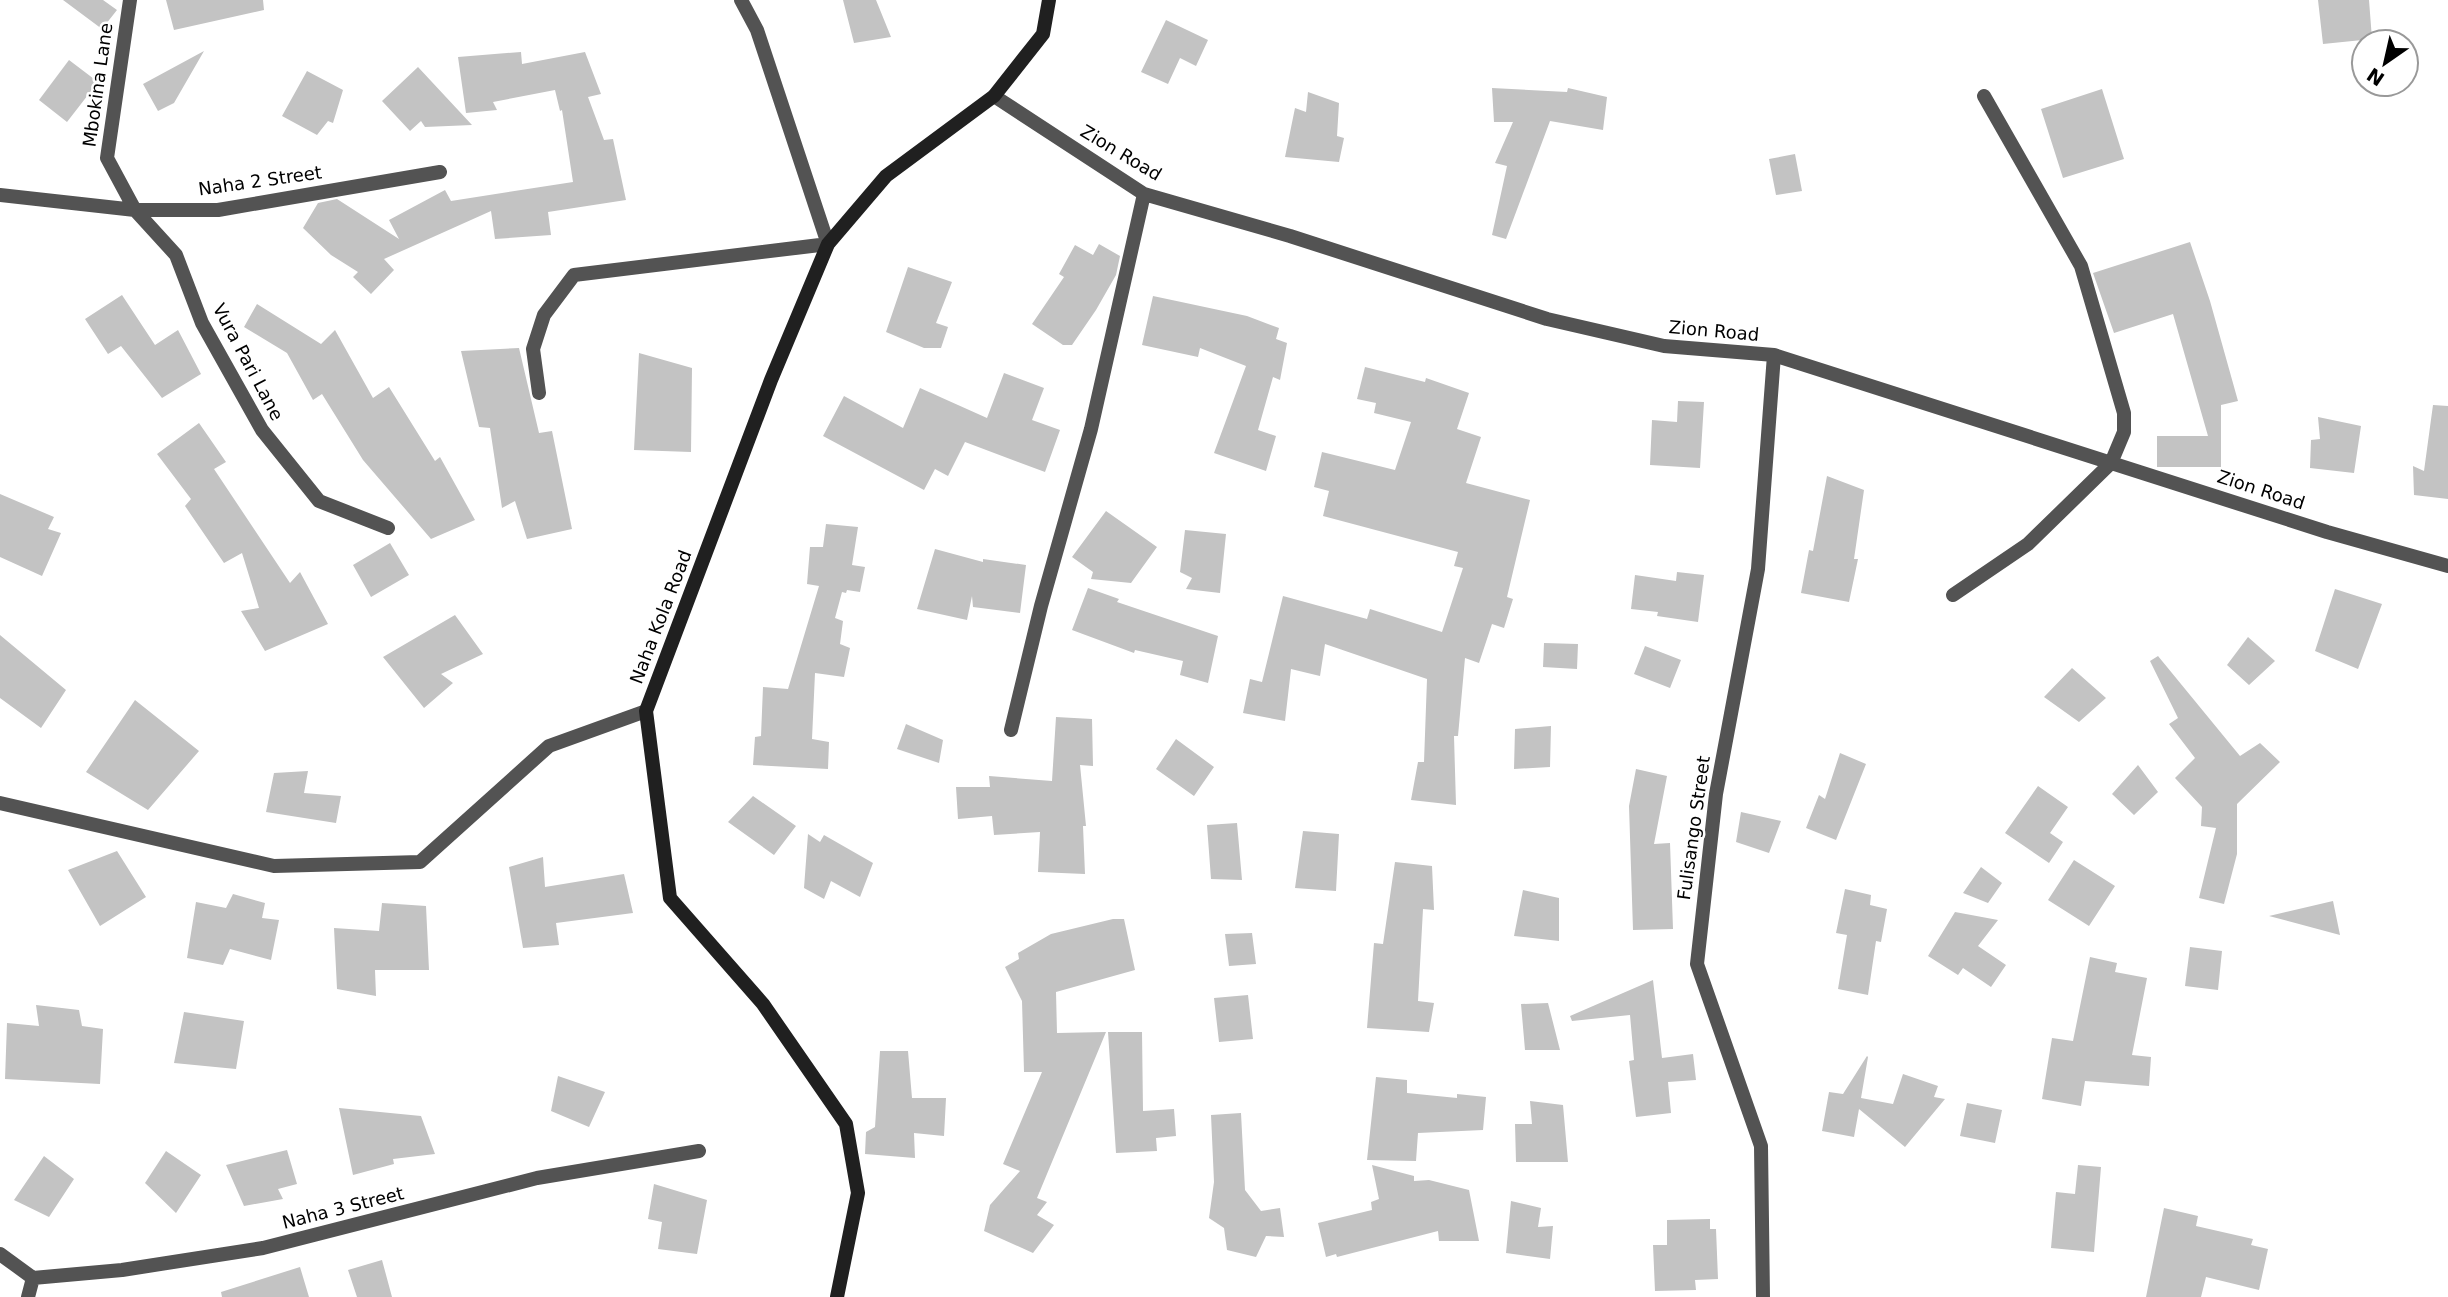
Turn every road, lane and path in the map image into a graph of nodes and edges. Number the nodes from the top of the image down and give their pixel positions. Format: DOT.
graph roads {
  1 [pos="130,0"];
  2 [pos="741,0"];
  3 [pos="1049,0"];
  4 [pos="994,96"];
  5 [pos="1984,96"];
  6 [pos="440,172"];
  7 [pos="1144,194"];
  8 [pos="0,195"];
  9 [pos="135,210"];
  10 [pos="828,244"];
  11 [pos="1774,355"];
  12 [pos="539,393"];
  13 [pos="2112,463"];
  14 [pos="388,528"];
  15 [pos="2448,566"];
  16 [pos="1953,595"];
  17 [pos="646,711"];
  18 [pos="1011,730"];
  19 [pos="0,803"];
  20 [pos="699,1151"];
  21 [pos="0,1254"];
  22 [pos="33,1278"];
  23 [pos="28,1297"];
  24 [pos="838,1297"];
  25 [pos="1763,1297"];
  1 -- 9 [label="street, Mbokina Lane"];
  2 -- 10 [label="street"];
  3 -- 4 [label="street, Naha Kola Road"];
  4 -- 7 [label="street, Zion Road"];
  4 -- 10 [label="street, Naha Kola Road"];
  5 -- 13 [label="street"];
  6 -- 9 [label="street, Naha 2 Street"];
  7 -- 11 [label="street, Zion Road"];
  7 -- 18 [label="street"];
  8 -- 9 [label="street, Naha 2 Street"];
  9 -- 14 [label="street, Vura Pari Lane"];
  10 -- 12 [label="street"];
  10 -- 17 [label="street, Naha Kola Road"];
  11 -- 13 [label="street, Zion Road"];
  11 -- 25 [label="street, Fulisango Street"];
  13 -- 15 [label="street, Zion Road"];
  13 -- 16 [label="street"];
  17 -- 19 [label="street"];
  17 -- 24 [label="street, Naha Kola Road"];
  20 -- 22 [label="street, Naha 3 Street"];
  21 -- 22 [label="street"];
  22 -- 23 [label="street"];
}
